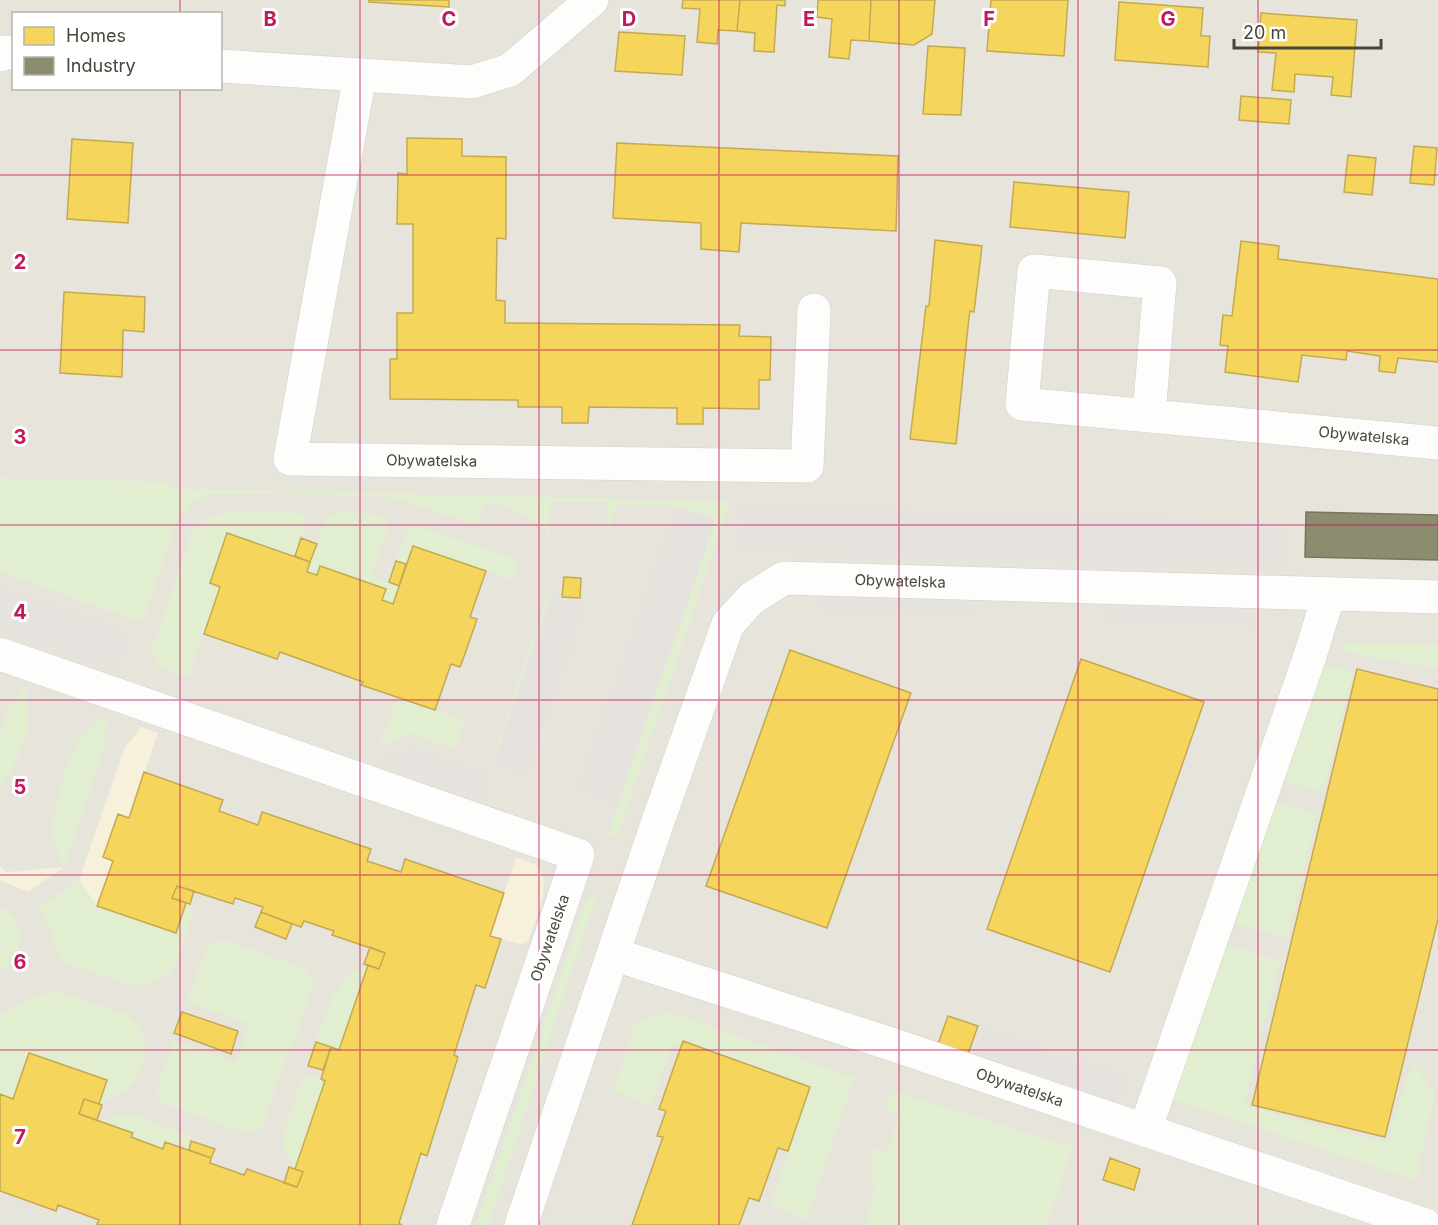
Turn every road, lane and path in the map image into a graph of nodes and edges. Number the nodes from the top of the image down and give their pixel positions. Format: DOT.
graph roads {
  1 [pos="592,0"];
  2 [pos="222,66"];
  3 [pos="360,75"];
  4 [pos="814,310"];
  5 [pos="1149,415"];
  6 [pos="1438,443"];
  7 [pos="1329,594"];
  8 [pos="1438,597"];
  9 [pos="0,654"];
  10 [pos="613,954"];
  11 [pos="1145,1130"];
  12 [pos="453,1225"];
  13 [pos="521,1225"];
  14 [pos="1425,1225"];
  1 -- 3 [label="street"];
  2 -- 3 [label="street"];
  3 -- 4 [label="street, Obywatelska"];
  5 -- 5 [label="street, Obywatelska"];
  5 -- 6 [label="street, Obywatelska"];
  7 -- 8 [label="street, Obywatelska"];
  7 -- 10 [label="street, Obywatelska"];
  7 -- 11 [label="street"];
  9 -- 12 [label="street, Obywatelska"];
  10 -- 11 [label="street, Obywatelska"];
  10 -- 13 [label="street, Obywatelska"];
  11 -- 14 [label="street, Obywatelska"];
}
